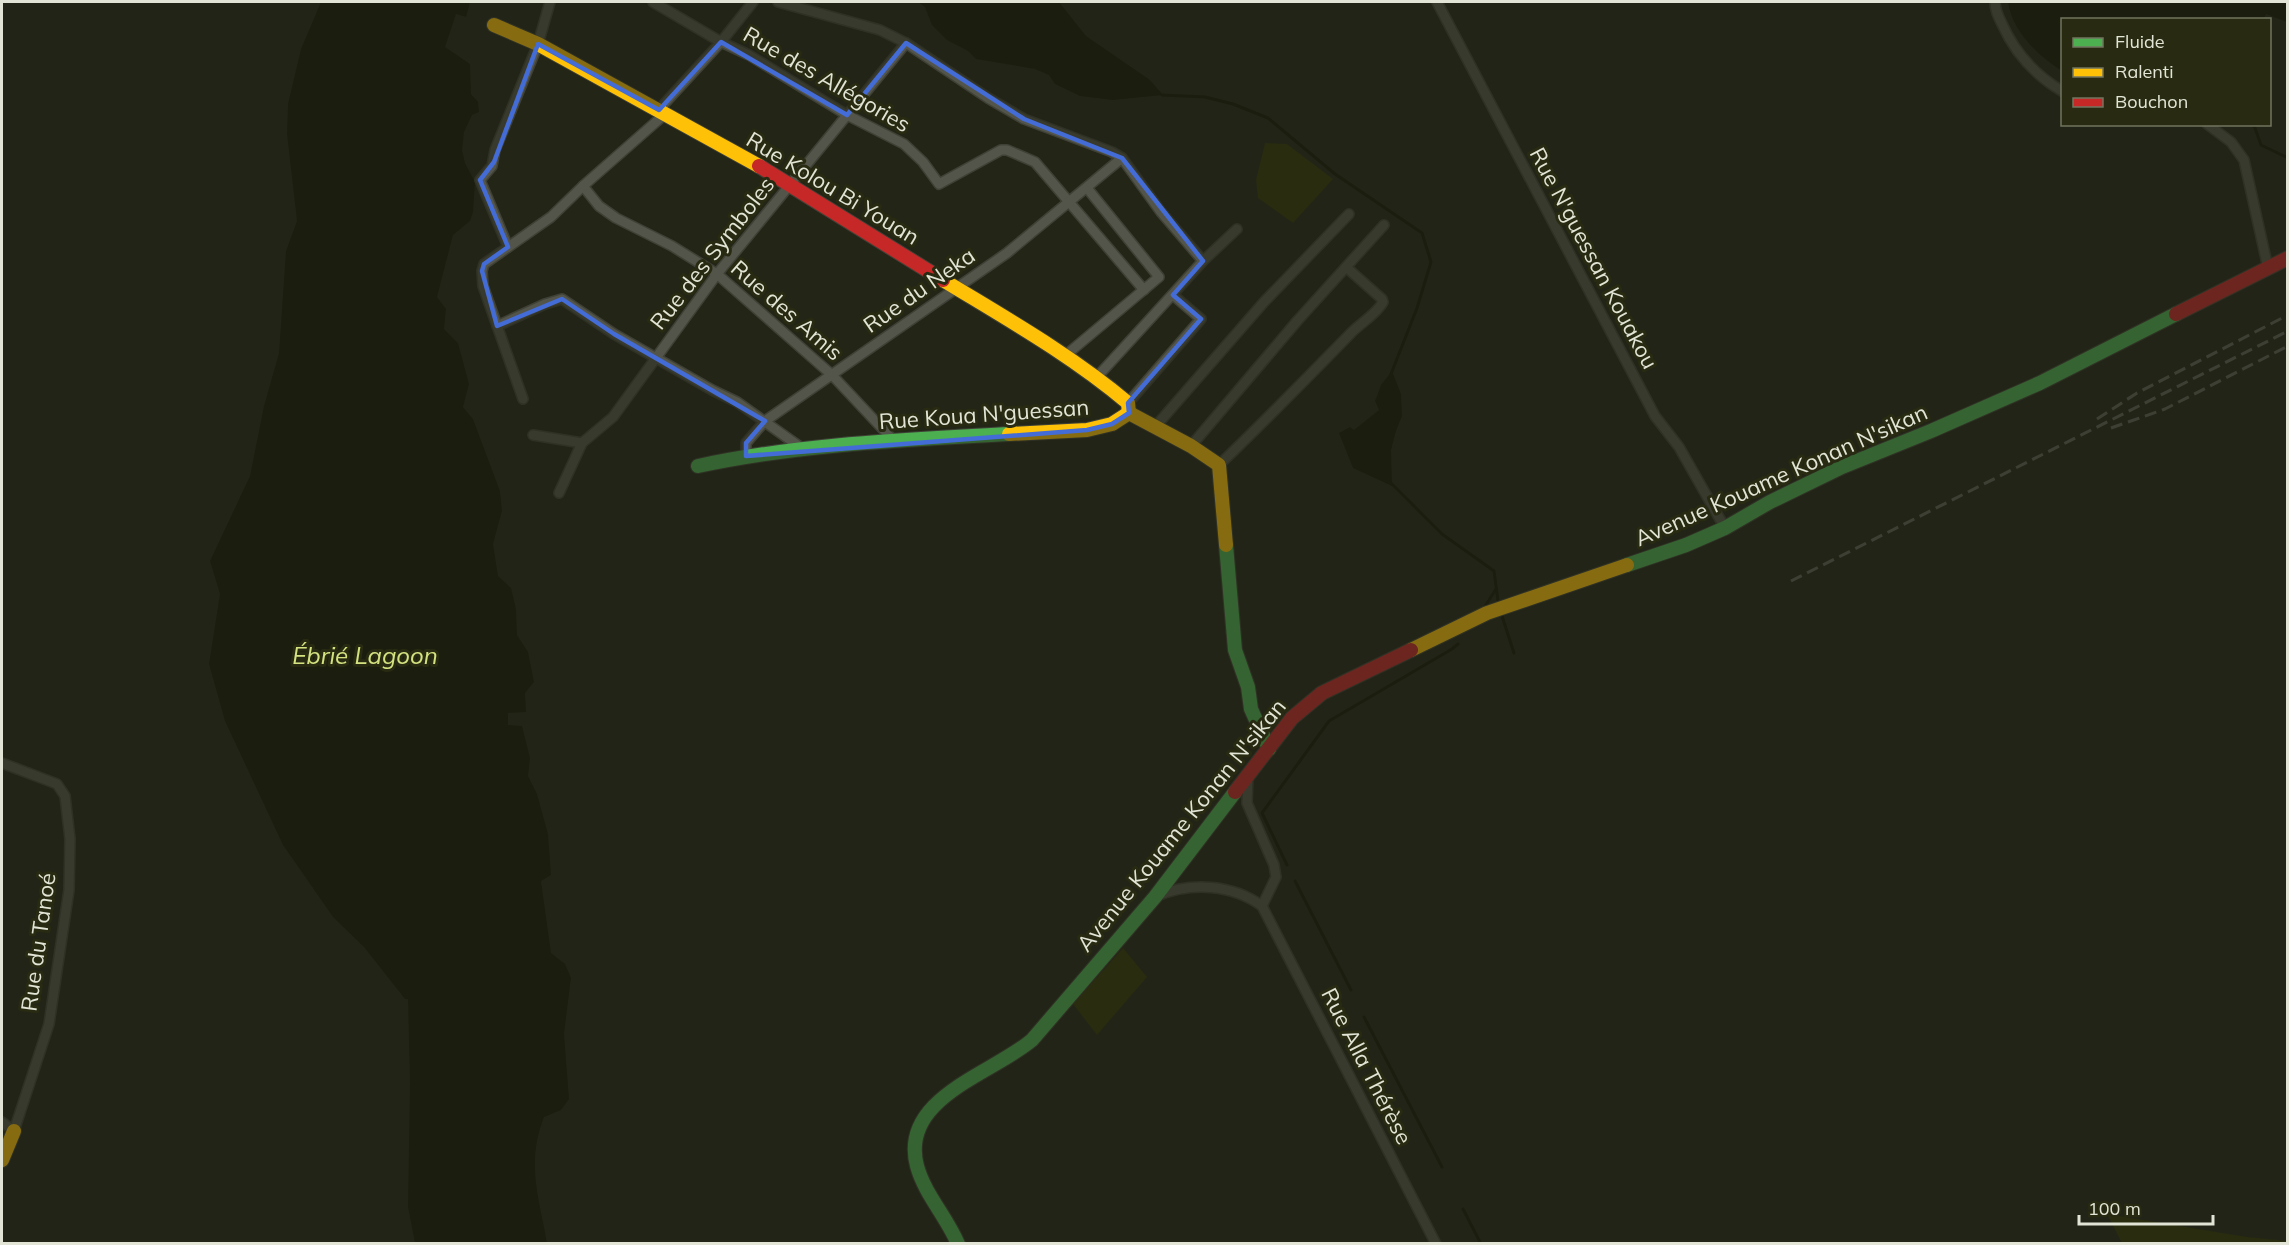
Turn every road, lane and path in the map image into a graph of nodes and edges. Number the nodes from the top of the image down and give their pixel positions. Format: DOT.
graph roads {
  1 [pos="550,2"];
  2 [pos="653,2"];
  3 [pos="753,2"];
  4 [pos="778,2"];
  5 [pos="1437,2"];
  6 [pos="1995,2"];
  7 [pos="494,25"];
  8 [pos="721,42"];
  9 [pos="906,43"];
  10 [pos="538,44"];
  11 [pos="2061,90"];
  12 [pos="666,114"];
  13 [pos="847,115"];
  14 [pos="2210,126"];
  15 [pos="1122,158"];
  16 [pos="789,185"];
  17 [pos="583,186"];
  18 [pos="1087,188"];
  19 [pos="1070,200"];
  20 [pos="1350,214"];
  21 [pos="1384,225"];
  22 [pos="1237,229"];
  23 [pos="508,247"];
  24 [pos="2288,258"];
  25 [pos="1203,261"];
  26 [pos="1346,267"];
  27 [pos="2268,268"];
  28 [pos="717,274"];
  29 [pos="957,288"];
  30 [pos="1144,290"];
  31 [pos="1173,295"];
  32 [pos="497,326"];
  33 [pos="1066,355"];
  34 [pos="655,357"];
  35 [pos="831,375"];
  36 [pos="1097,377"];
  37 [pos="523,399"];
  38 [pos="1128,408"];
  39 [pos="765,421"];
  40 [pos="1155,427"];
  41 [pos="533,435"];
  42 [pos="894,441"];
  43 [pos="582,443"];
  44 [pos="1191,446"];
  45 [pos="803,449"];
  46 [pos="746,456"];
  47 [pos="1219,465"];
  48 [pos="698,466"];
  49 [pos="560,493"];
  50 [pos="1725,528"];
  51 [pos="1269,749"];
  52 [pos="2,763"];
  53 [pos="1248,777"];
  54 [pos="1155,897"];
  55 [pos="1262,906"];
  56 [pos="2,1122"];
  57 [pos="14,1131"];
  58 [pos="2,1160"];
  59 [pos="958,1244"];
  60 [pos="1436,1244"];
  1 -- 10 [label="street"];
  2 -- 8 [label="street, Rue des Allégories"];
  3 -- 8 [label="street"];
  4 -- 9 [label="street"];
  5 -- 50 [label="street, Rue N'guessan Kouakou"];
  6 -- 11 [label="street"];
  7 -- 10 [label="street, Rue Kolou Bi Youan"];
  8 -- 12 [label="street"];
  8 -- 13 [label="street, Rue des Allégories"];
  9 -- 13 [label="street, Rue des Symboles"];
  9 -- 15 [label="street"];
  10 -- 12 [label="street, Rue Kolou Bi Youan"];
  10 -- 23 [label="street"];
  12 -- 16 [label="street, Rue Kolou Bi Youan"];
  12 -- 17 [label="street"];
  13 -- 16 [label="street, Rue des Symboles"];
  13 -- 19 [label="street, Rue des Allégories"];
  14 -- 27 [label="street"];
  15 -- 18 [label="street, Rue du Neka"];
  15 -- 25 [label="street"];
  16 -- 28 [label="street, Rue des Symboles"];
  16 -- 29 [label="street, Rue Kolou Bi Youan"];
  17 -- 23 [label="street"];
  17 -- 28 [label="street, Rue des Amis"];
  18 -- 19 [label="street, Rue du Neka"];
  18 -- 30 [label="street"];
  19 -- 29 [label="street, Rue du Neka"];
  19 -- 30 [label="street"];
  20 -- 40 [label="street"];
  21 -- 26 [label="street"];
  22 -- 25 [label="street"];
  23 -- 32 [label="street"];
  24 -- 27 [label="street, Avenue Kouame Konan N'sikan"];
  25 -- 31 [label="street"];
  26 -- 44 [label="street"];
  26 -- 47 [label="street"];
  27 -- 50 [label="street, Avenue Kouame Konan N'sikan"];
  28 -- 34 [label="street, Rue des Symboles"];
  28 -- 35 [label="street, Rue des Amis"];
  29 -- 33 [label="street, Rue Kolou Bi Youan"];
  29 -- 35 [label="street, Rue du Neka"];
  30 -- 33 [label="street"];
  31 -- 36 [label="street"];
  31 -- 38 [label="street"];
  32 -- 34 [label="street"];
  32 -- 37 [label="street"];
  33 -- 36 [label="street, Rue Kolou Bi Youan"];
  34 -- 39 [label="street"];
  34 -- 43 [label="street, Rue des Symboles"];
  35 -- 39 [label="street, Rue du Neka"];
  35 -- 42 [label="street, Rue des Amis"];
  36 -- 38 [label="street, Rue Kolou Bi Youan"];
  38 -- 40 [label="street"];
  38 -- 42 [label="street, Rue Koua N'guessan"];
  39 -- 45 [label="street"];
  39 -- 46 [label="street, Rue du Neka"];
  40 -- 44 [label="street"];
  41 -- 43 [label="street"];
  42 -- 45 [label="street, Rue Koua N'guessan"];
  43 -- 49 [label="street, Rue des Symboles"];
  44 -- 47 [label="street"];
  45 -- 46 [label="street, Rue Koua N'guessan"];
  46 -- 48 [label="street, Rue Koua N'guessan"];
  47 -- 51 [label="street"];
  50 -- 51 [label="street, Avenue Kouame Konan N'sikan"];
  51 -- 53 [label="street, Avenue Kouame Konan N'sikan"];
  52 -- 57 [label="street, Rue du Tanoé"];
  53 -- 54 [label="street, Avenue Kouame Konan N'sikan"];
  53 -- 55 [label="street"];
  54 -- 55 [label="street"];
  54 -- 59 [label="street, Avenue Kouame Konan N'sikan"];
  55 -- 60 [label="street, Rue Alla Thérèse"];
  56 -- 57 [label="street"];
  57 -- 58 [label="street, Rue du Tanoé"];
}
